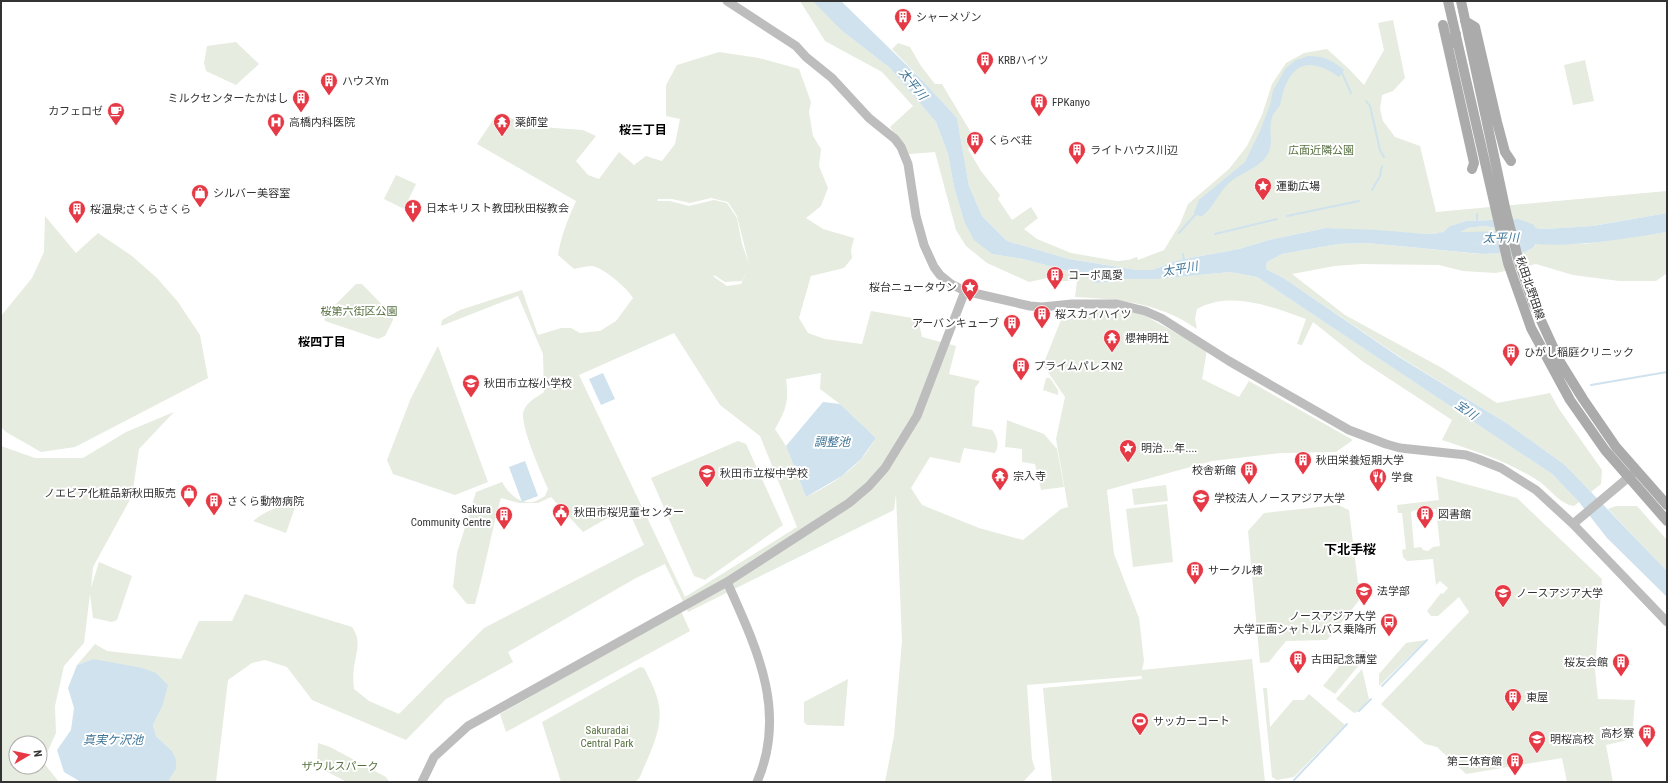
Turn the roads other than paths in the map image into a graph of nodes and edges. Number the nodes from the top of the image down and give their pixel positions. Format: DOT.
graph roads {
  1 [pos="727,1"];
  2 [pos="1448,1"];
  3 [pos="1461,1"];
  4 [pos="1465,21"];
  5 [pos="1442,25"];
  6 [pos="1456,34"];
  7 [pos="1448,47"];
  8 [pos="1511,161"];
  9 [pos="1472,169"];
  10 [pos="965,290"];
  11 [pos="1636,471"];
  12 [pos="1628,478"];
  13 [pos="1667,505"];
  14 [pos="1667,521"];
  15 [pos="1573,524"];
  16 [pos="727,582"];
  17 [pos="1667,622"];
  18 [pos="422,782"];
  19 [pos="757,782"];
  1 -- 10 [label="street"];
  2 -- 6 [label="main road, 秋田北野田線"];
  3 -- 4 [label="main road, 秋田北野田線"];
  4 -- 8 [label="main road"];
  4 -- 11 [label="main road, 秋田北野田線"];
  5 -- 7 [label="main road"];
  6 -- 7 [label="main road"];
  6 -- 12 [label="main road, 秋田北野田線"];
  7 -- 9 [label="main road"];
  10 -- 15 [label="street"];
  10 -- 16 [label="street"];
  11 -- 12 [label="street"];
  11 -- 13 [label="main road, 秋田北野田線"];
  12 -- 14 [label="main road, 秋田北野田線"];
  12 -- 15 [label="street"];
  15 -- 17 [label="street"];
  16 -- 18 [label="street"];
  16 -- 19 [label="street"];
}
